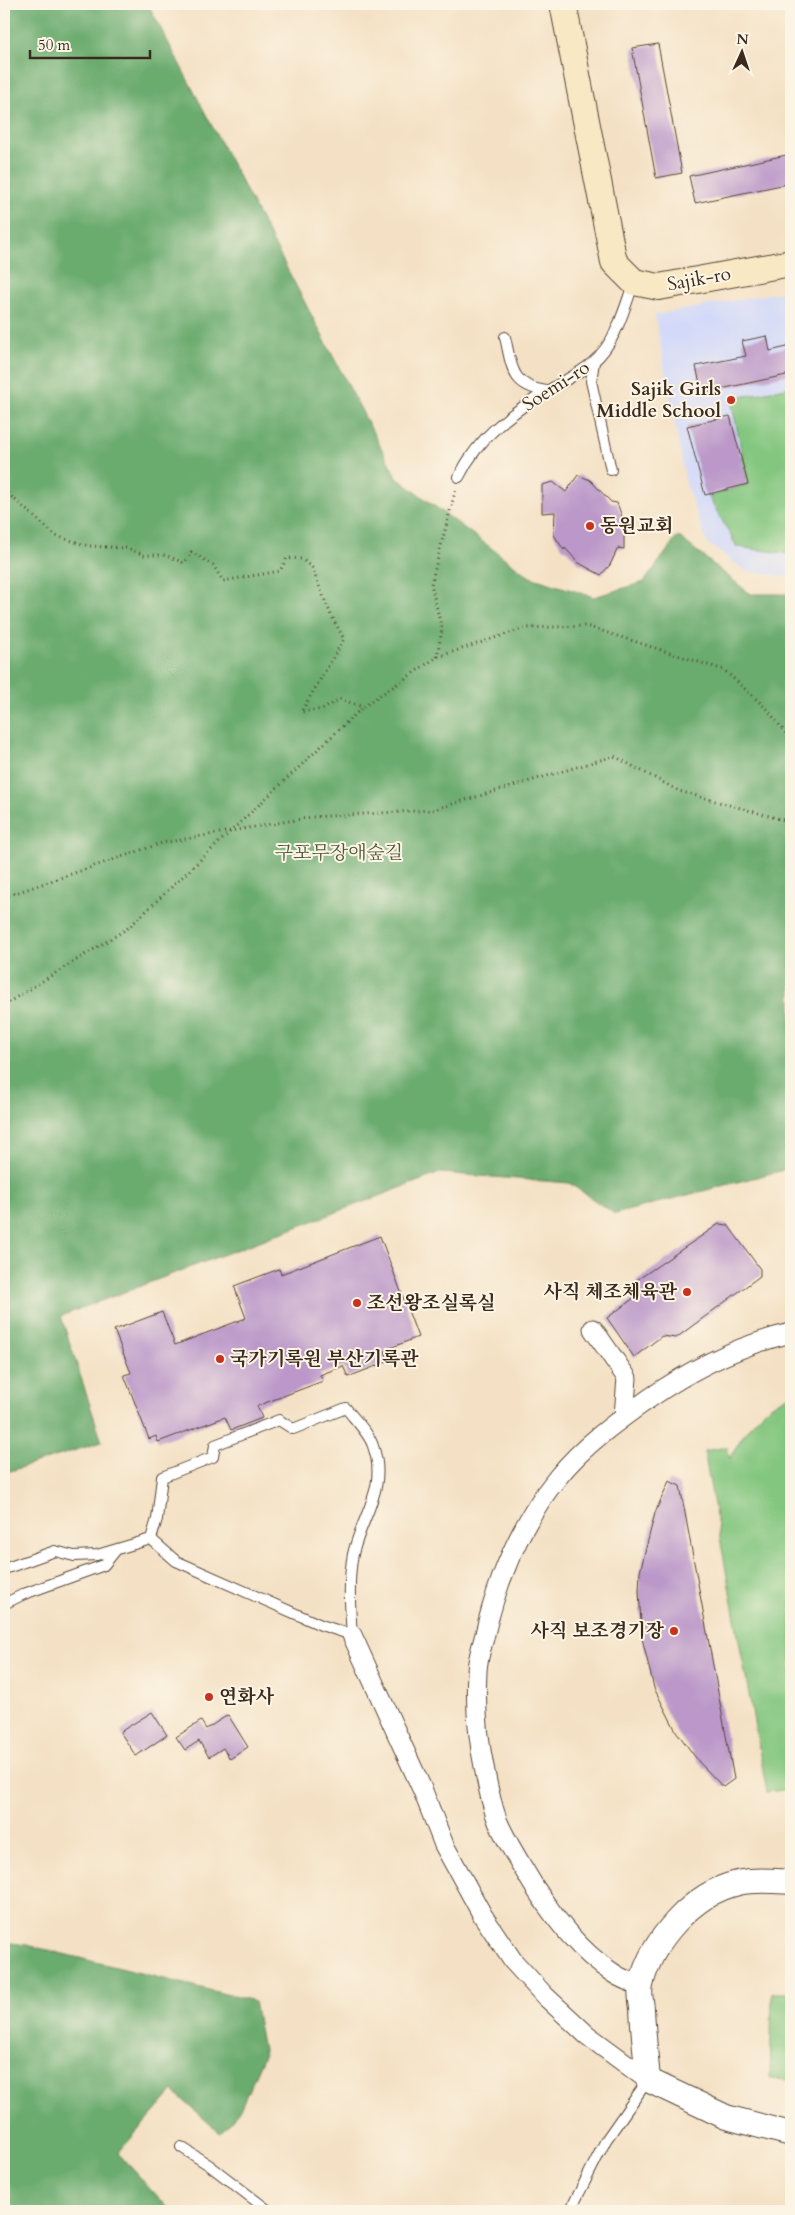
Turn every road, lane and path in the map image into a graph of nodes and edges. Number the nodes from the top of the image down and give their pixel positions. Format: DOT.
graph roads {
  1 [pos="563,4"];
  2 [pos="791,263"];
  3 [pos="634,282"];
  4 [pos="505,337"];
  5 [pos="594,362"];
  6 [pos="546,391"];
  7 [pos="611,470"];
  8 [pos="459,477"];
  9 [pos="4,490"];
  10 [pos="437,657"];
  11 [pos="363,707"];
  12 [pos="791,740"];
  13 [pos="791,822"];
  14 [pos="231,831"];
  15 [pos="4,896"];
  16 [pos="4,1005"];
  17 [pos="593,1329"];
  18 [pos="791,1333"];
  19 [pos="624,1416"];
  20 [pos="151,1539"];
  21 [pos="116,1550"];
  22 [pos="4,1569"];
  23 [pos="4,1604"];
  24 [pos="352,1634"];
  25 [pos="791,1882"];
  26 [pos="640,1986"];
  27 [pos="648,2080"];
  28 [pos="791,2134"];
  29 [pos="181,2147"];
  30 [pos="269,2211"];
  31 [pos="570,2211"];
  1 -- 3 [label="main road"];
  2 -- 3 [label="main road, Sajik-ro"];
  3 -- 5 [label="lane, Soemi-ro"];
  4 -- 6 [label="lane"];
  5 -- 6 [label="lane, Soemi-ro"];
  5 -- 7 [label="lane"];
  6 -- 8 [label="lane, Soemi-ro"];
  8 -- 10 [label="path"];
  9 -- 11 [label="path"];
  10 -- 11 [label="path"];
  10 -- 12 [label="path"];
  11 -- 14 [label="path"];
  13 -- 14 [label="path"];
  14 -- 15 [label="path"];
  14 -- 16 [label="path"];
  17 -- 19 [label="street"];
  18 -- 19 [label="street"];
  19 -- 26 [label="street"];
  20 -- 21 [label="lane"];
  20 -- 24 [label="lane"];
  20 -- 24 [label="lane"];
  21 -- 22 [label="lane"];
  21 -- 23 [label="lane"];
  24 -- 27 [label="street"];
  25 -- 26 [label="street"];
  26 -- 27 [label="street"];
  27 -- 28 [label="street"];
  27 -- 31 [label="lane"];
  29 -- 30 [label="lane"];
}
